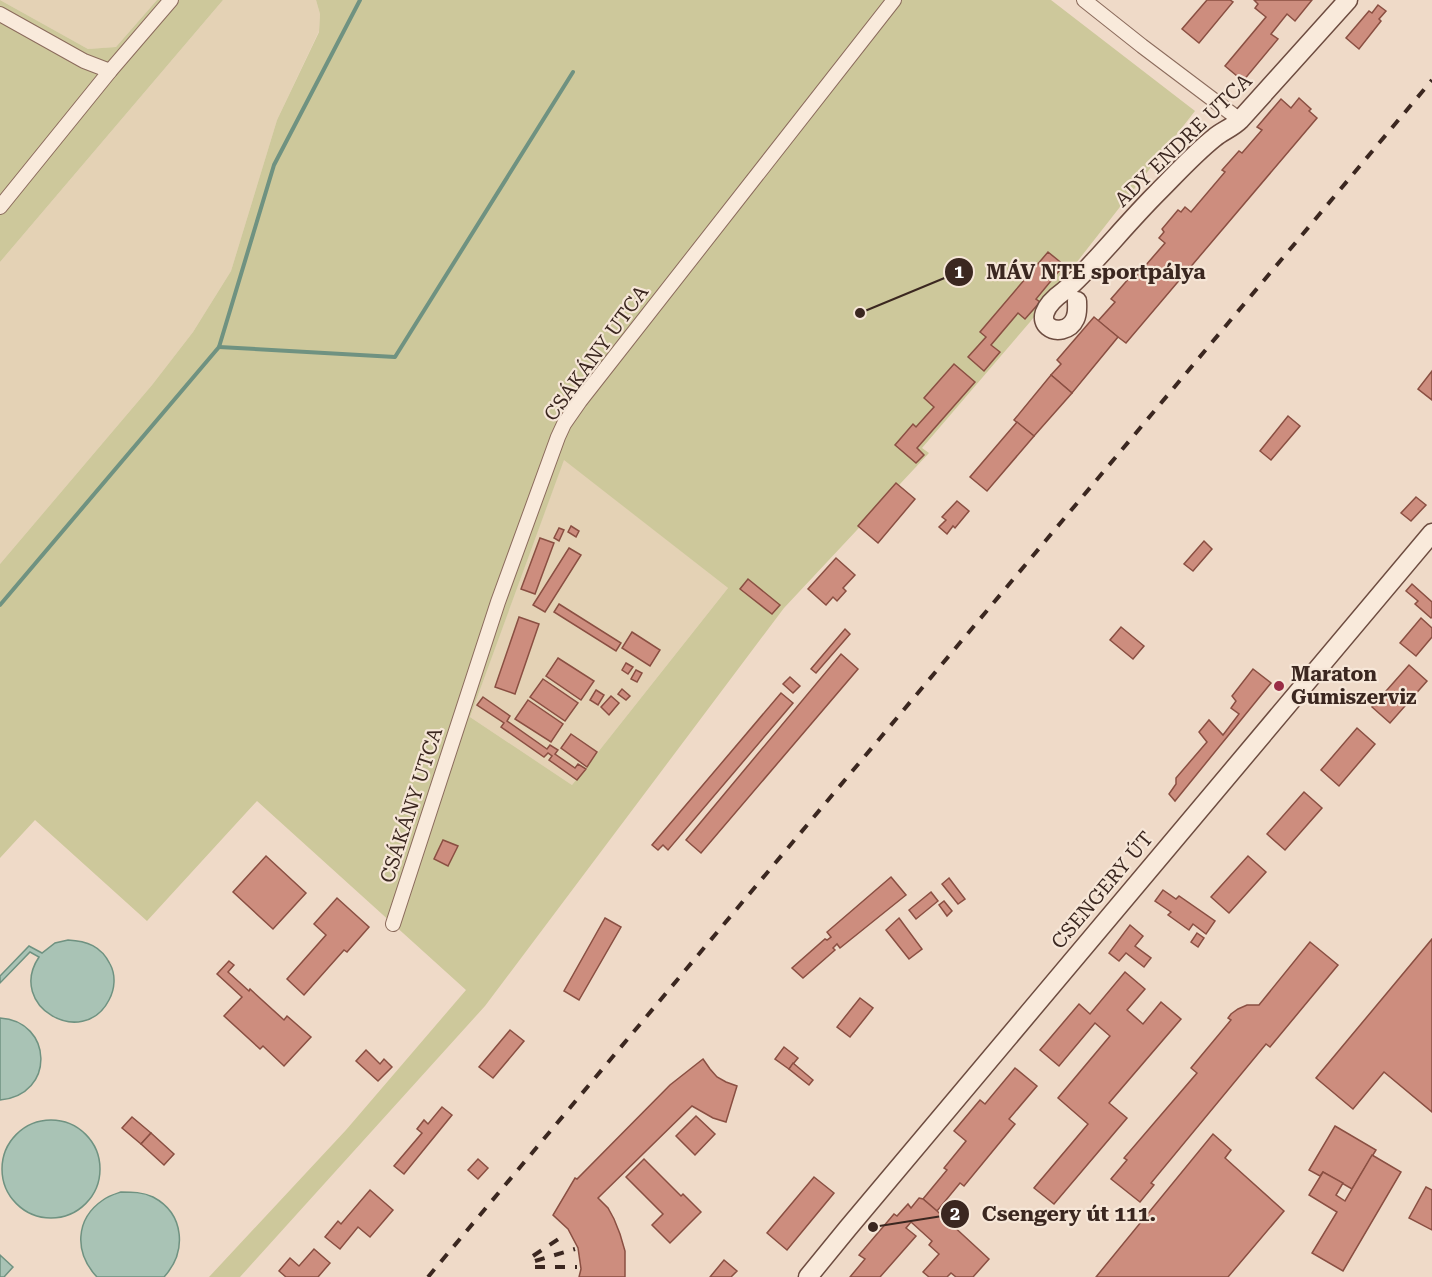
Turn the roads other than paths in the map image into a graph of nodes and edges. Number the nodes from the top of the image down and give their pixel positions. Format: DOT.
graph roads {
  1 [pos="171,0"];
  2 [pos="894,0"];
  3 [pos="1084,0"];
  4 [pos="1348,0"];
  5 [pos="0,14"];
  6 [pos="110,71"];
  7 [pos="1240,120"];
  8 [pos="0,207"];
  9 [pos="1075,293"];
  10 [pos="1432,533"];
  11 [pos="393,924"];
  12 [pos="808,1277"];
  1 -- 6 [label="street"];
  2 -- 11 [label="street, CSÁKÁNY UTCA"];
  3 -- 7 [label="street"];
  4 -- 7 [label="main road, ADY ENDRE UTCA"];
  5 -- 6 [label="street"];
  6 -- 8 [label="street"];
  7 -- 9 [label="main road, ADY ENDRE UTCA"];
  10 -- 12 [label="main road, CSENGERY ÚT"];
}
